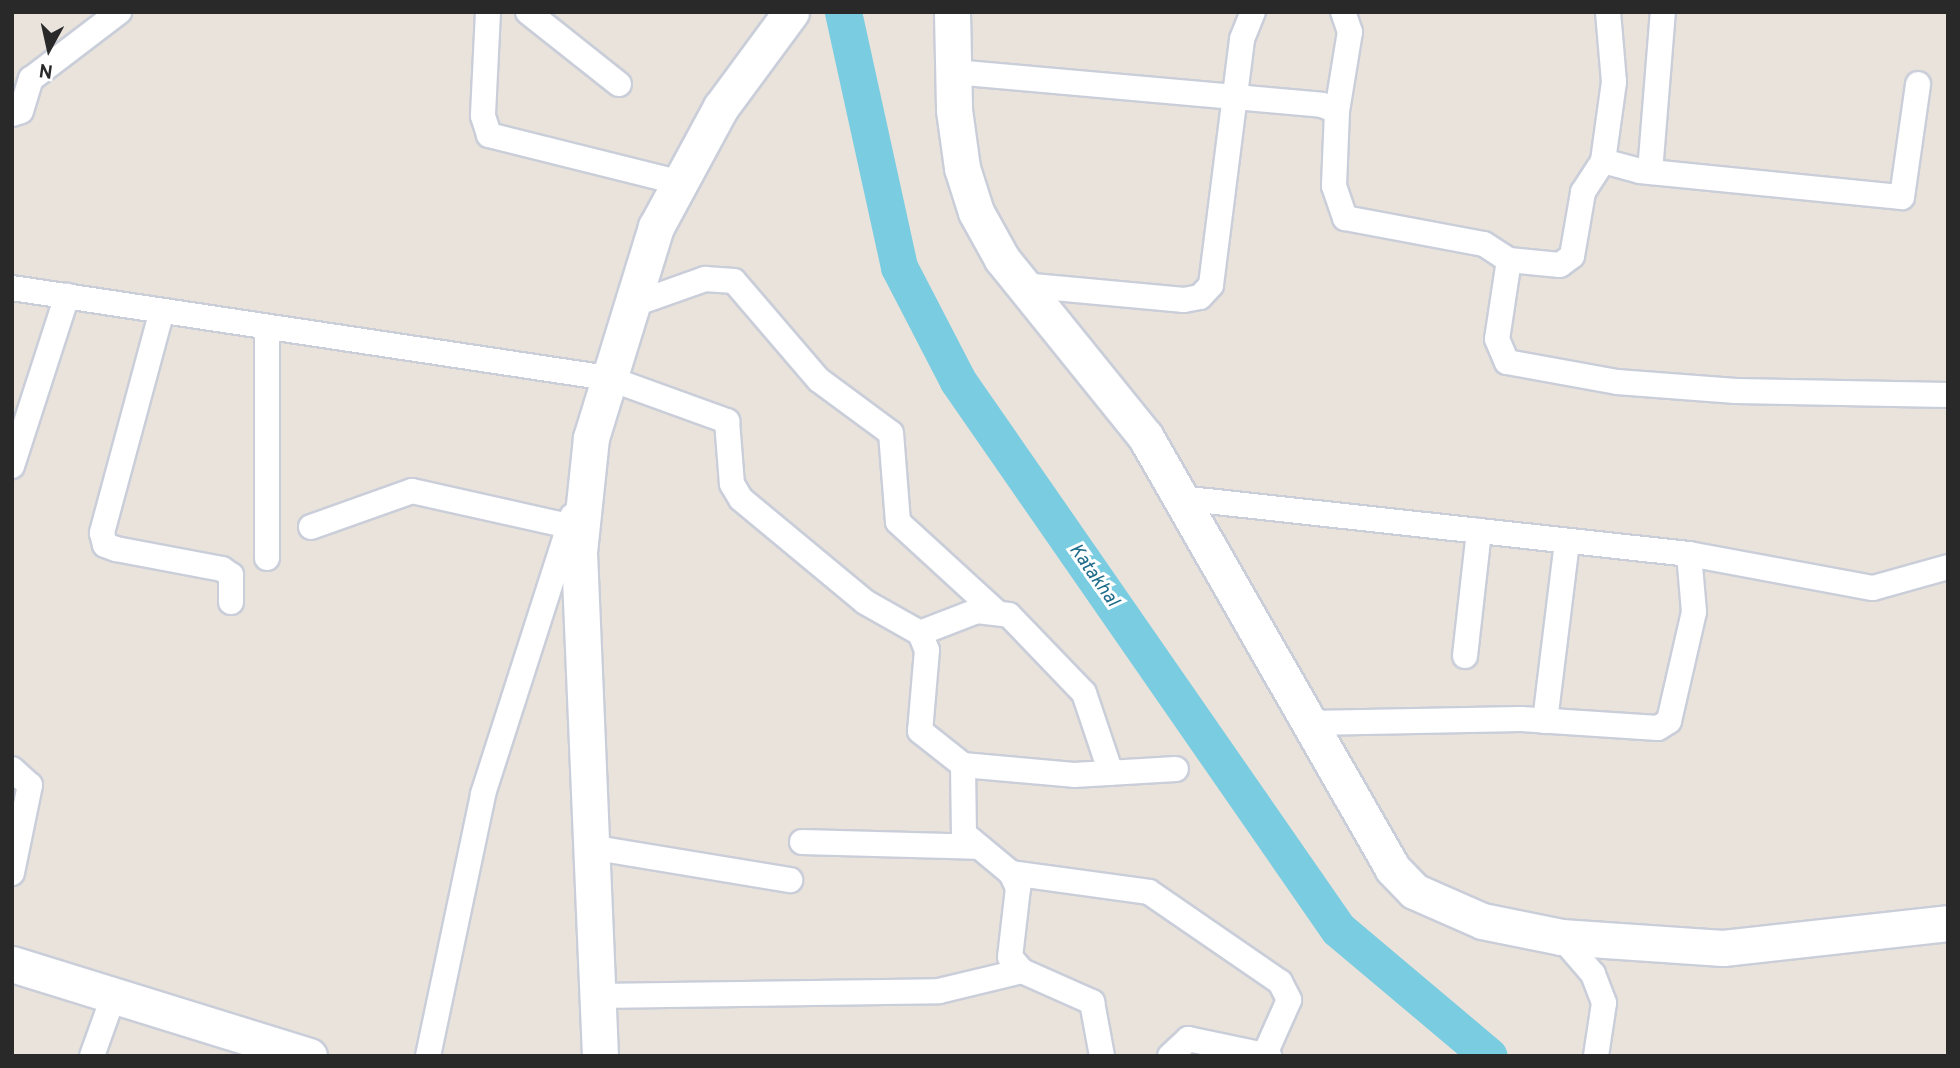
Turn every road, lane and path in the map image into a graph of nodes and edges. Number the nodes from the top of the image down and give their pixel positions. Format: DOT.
graph roads {
  1 [pos="119,12"];
  2 [pos="488,12"];
  3 [pos="528,12"];
  4 [pos="791,12"];
  5 [pos="952,12"];
  6 [pos="1253,12"];
  7 [pos="1343,12"];
  8 [pos="1608,12"];
  9 [pos="1663,12"];
  10 [pos="954,72"];
  11 [pos="619,84"];
  12 [pos="1918,85"];
  13 [pos="1236,97"];
  14 [pos="1336,111"];
  15 [pos="12,114"];
  16 [pos="1603,161"];
  17 [pos="1650,172"];
  18 [pos="678,182"];
  19 [pos="1509,260"];
  20 [pos="1022,285"];
  21 [pos="12,288"];
  22 [pos="67,296"];
  23 [pos="629,306"];
  24 [pos="161,314"];
  25 [pos="267,329"];
  26 [pos="608,378"];
  27 [pos="1948,395"];
  28 [pos="12,466"];
  29 [pos="587,470"];
  30 [pos="1180,498"];
  31 [pos="569,526"];
  32 [pos="311,527"];
  33 [pos="1479,531"];
  34 [pos="1567,541"];
  35 [pos="1689,554"];
  36 [pos="267,558"];
  37 [pos="1948,567"];
  38 [pos="231,602"];
  39 [pos="995,611"];
  40 [pos="920,633"];
  41 [pos="1465,656"];
  42 [pos="1545,721"];
  43 [pos="1311,723"];
  44 [pos="963,765"];
  45 [pos="12,769"];
  46 [pos="1176,769"];
  47 [pos="1111,773"];
  48 [pos="802,842"];
  49 [pos="590,847"];
  50 [pos="976,847"];
  51 [pos="12,873"];
  52 [pos="1011,873"];
  53 [pos="790,880"];
  54 [pos="1948,923"];
  55 [pos="1561,937"];
  56 [pos="12,964"];
  57 [pos="1022,971"];
  58 [pos="597,996"];
  59 [pos="112,1000"];
  60 [pos="1597,1048"];
  61 [pos="1267,1055"];
  62 [pos="92,1056"];
  63 [pos="309,1056"];
  64 [pos="428,1056"];
  65 [pos="600,1056"];
  66 [pos="1102,1056"];
  67 [pos="1170,1056"];
  1 -- 15 [label="street"];
  2 -- 18 [label="street"];
  3 -- 11 [label="street"];
  4 -- 18 [label="street"];
  5 -- 10 [label="street"];
  6 -- 13 [label="street"];
  7 -- 14 [label="street"];
  8 -- 16 [label="street"];
  9 -- 17 [label="street"];
  10 -- 13 [label="street"];
  10 -- 20 [label="street"];
  12 -- 17 [label="street"];
  13 -- 14 [label="street"];
  13 -- 20 [label="street"];
  14 -- 19 [label="street"];
  16 -- 17 [label="street"];
  16 -- 19 [label="street"];
  18 -- 23 [label="street"];
  19 -- 27 [label="street"];
  20 -- 30 [label="street"];
  21 -- 22 [label="street"];
  22 -- 24 [label="street"];
  22 -- 28 [label="street"];
  23 -- 26 [label="street"];
  23 -- 39 [label="street"];
  24 -- 25 [label="street"];
  24 -- 38 [label="street"];
  25 -- 26 [label="street"];
  25 -- 36 [label="street"];
  26 -- 29 [label="street"];
  26 -- 40 [label="street"];
  29 -- 31 [label="street"];
  29 -- 49 [label="street"];
  30 -- 33 [label="street"];
  30 -- 43 [label="street"];
  31 -- 32 [label="street"];
  31 -- 64 [label="street"];
  33 -- 34 [label="street"];
  33 -- 41 [label="street"];
  34 -- 35 [label="street"];
  34 -- 42 [label="street"];
  35 -- 37 [label="street"];
  35 -- 42 [label="street"];
  39 -- 40 [label="street"];
  39 -- 47 [label="street"];
  40 -- 44 [label="street"];
  42 -- 43 [label="street"];
  43 -- 55 [label="street"];
  44 -- 47 [label="street"];
  44 -- 50 [label="street"];
  45 -- 51 [label="street"];
  46 -- 47 [label="street"];
  48 -- 50 [label="street"];
  49 -- 53 [label="street"];
  49 -- 58 [label="street"];
  50 -- 52 [label="street"];
  52 -- 57 [label="street"];
  52 -- 61 [label="street"];
  54 -- 55 [label="street"];
  55 -- 60 [label="street"];
  56 -- 59 [label="street"];
  57 -- 58 [label="street"];
  57 -- 66 [label="street"];
  58 -- 65 [label="street"];
  59 -- 62 [label="street"];
  59 -- 63 [label="street"];
  61 -- 67 [label="street"];
}
